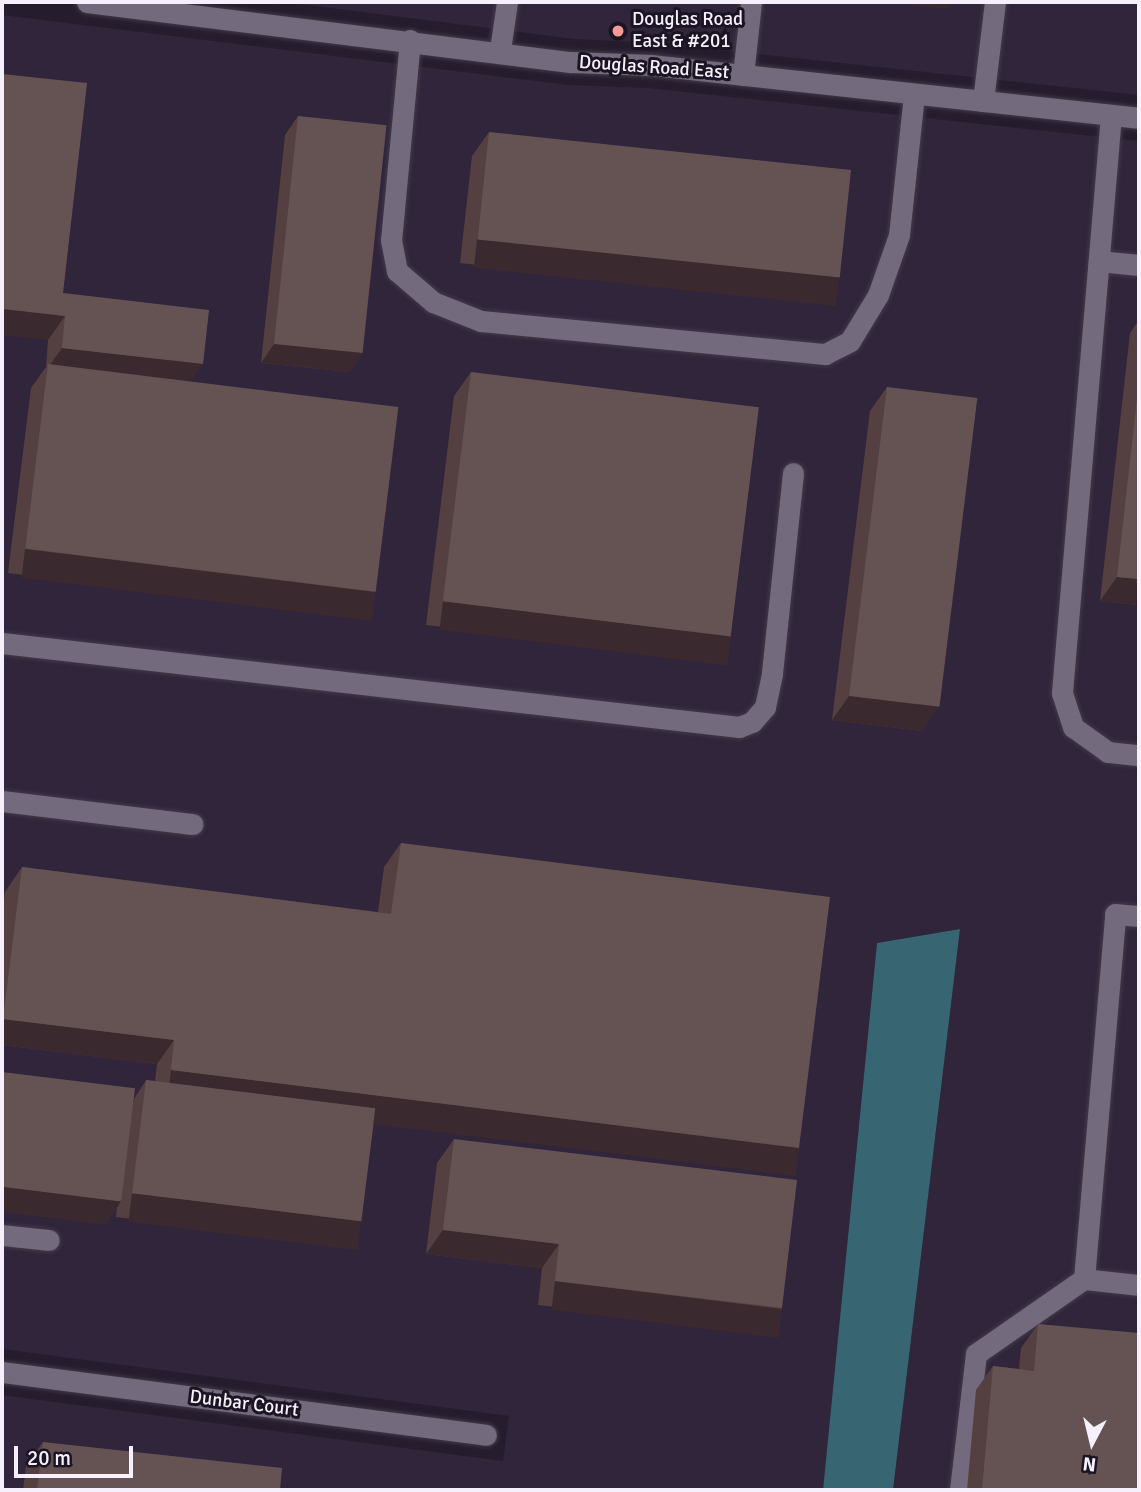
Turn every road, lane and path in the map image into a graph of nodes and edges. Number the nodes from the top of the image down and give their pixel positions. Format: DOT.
graph roads {
  1 [pos="88,2"];
  2 [pos="507,2"];
  3 [pos="751,2"];
  4 [pos="995,2"];
  5 [pos="410,40"];
  6 [pos="500,50"];
  7 [pos="743,75"];
  8 [pos="914,94"];
  9 [pos="984,101"];
  10 [pos="1111,115"];
  11 [pos="1139,118"];
  12 [pos="1099,261"];
  13 [pos="1139,265"];
  14 [pos="793,473"];
  15 [pos="2,643"];
  16 [pos="1139,755"];
  17 [pos="2,801"];
  18 [pos="193,824"];
  19 [pos="1139,916"];
  20 [pos="2,1236"];
  21 [pos="49,1240"];
  22 [pos="1084,1279"];
  23 [pos="1139,1285"];
  24 [pos="2,1372"];
  25 [pos="486,1435"];
  26 [pos="960,1490"];
  1 -- 5 [label="street, Douglas Road East"];
  2 -- 6 [label="street"];
  3 -- 7 [label="street"];
  4 -- 9 [label="street"];
  5 -- 6 [label="street, Douglas Road East"];
  5 -- 8 [label="street"];
  6 -- 7 [label="street, Douglas Road East"];
  7 -- 8 [label="street, Douglas Road East"];
  8 -- 9 [label="street, Douglas Road East"];
  9 -- 10 [label="street, Douglas Road East"];
  10 -- 11 [label="street, Douglas Road East"];
  10 -- 12 [label="street"];
  12 -- 13 [label="street"];
  12 -- 16 [label="street"];
  14 -- 15 [label="street"];
  17 -- 18 [label="street"];
  19 -- 22 [label="street"];
  20 -- 21 [label="street"];
  22 -- 23 [label="street"];
  22 -- 26 [label="street"];
  24 -- 25 [label="street, Dunbar Court"];
}
